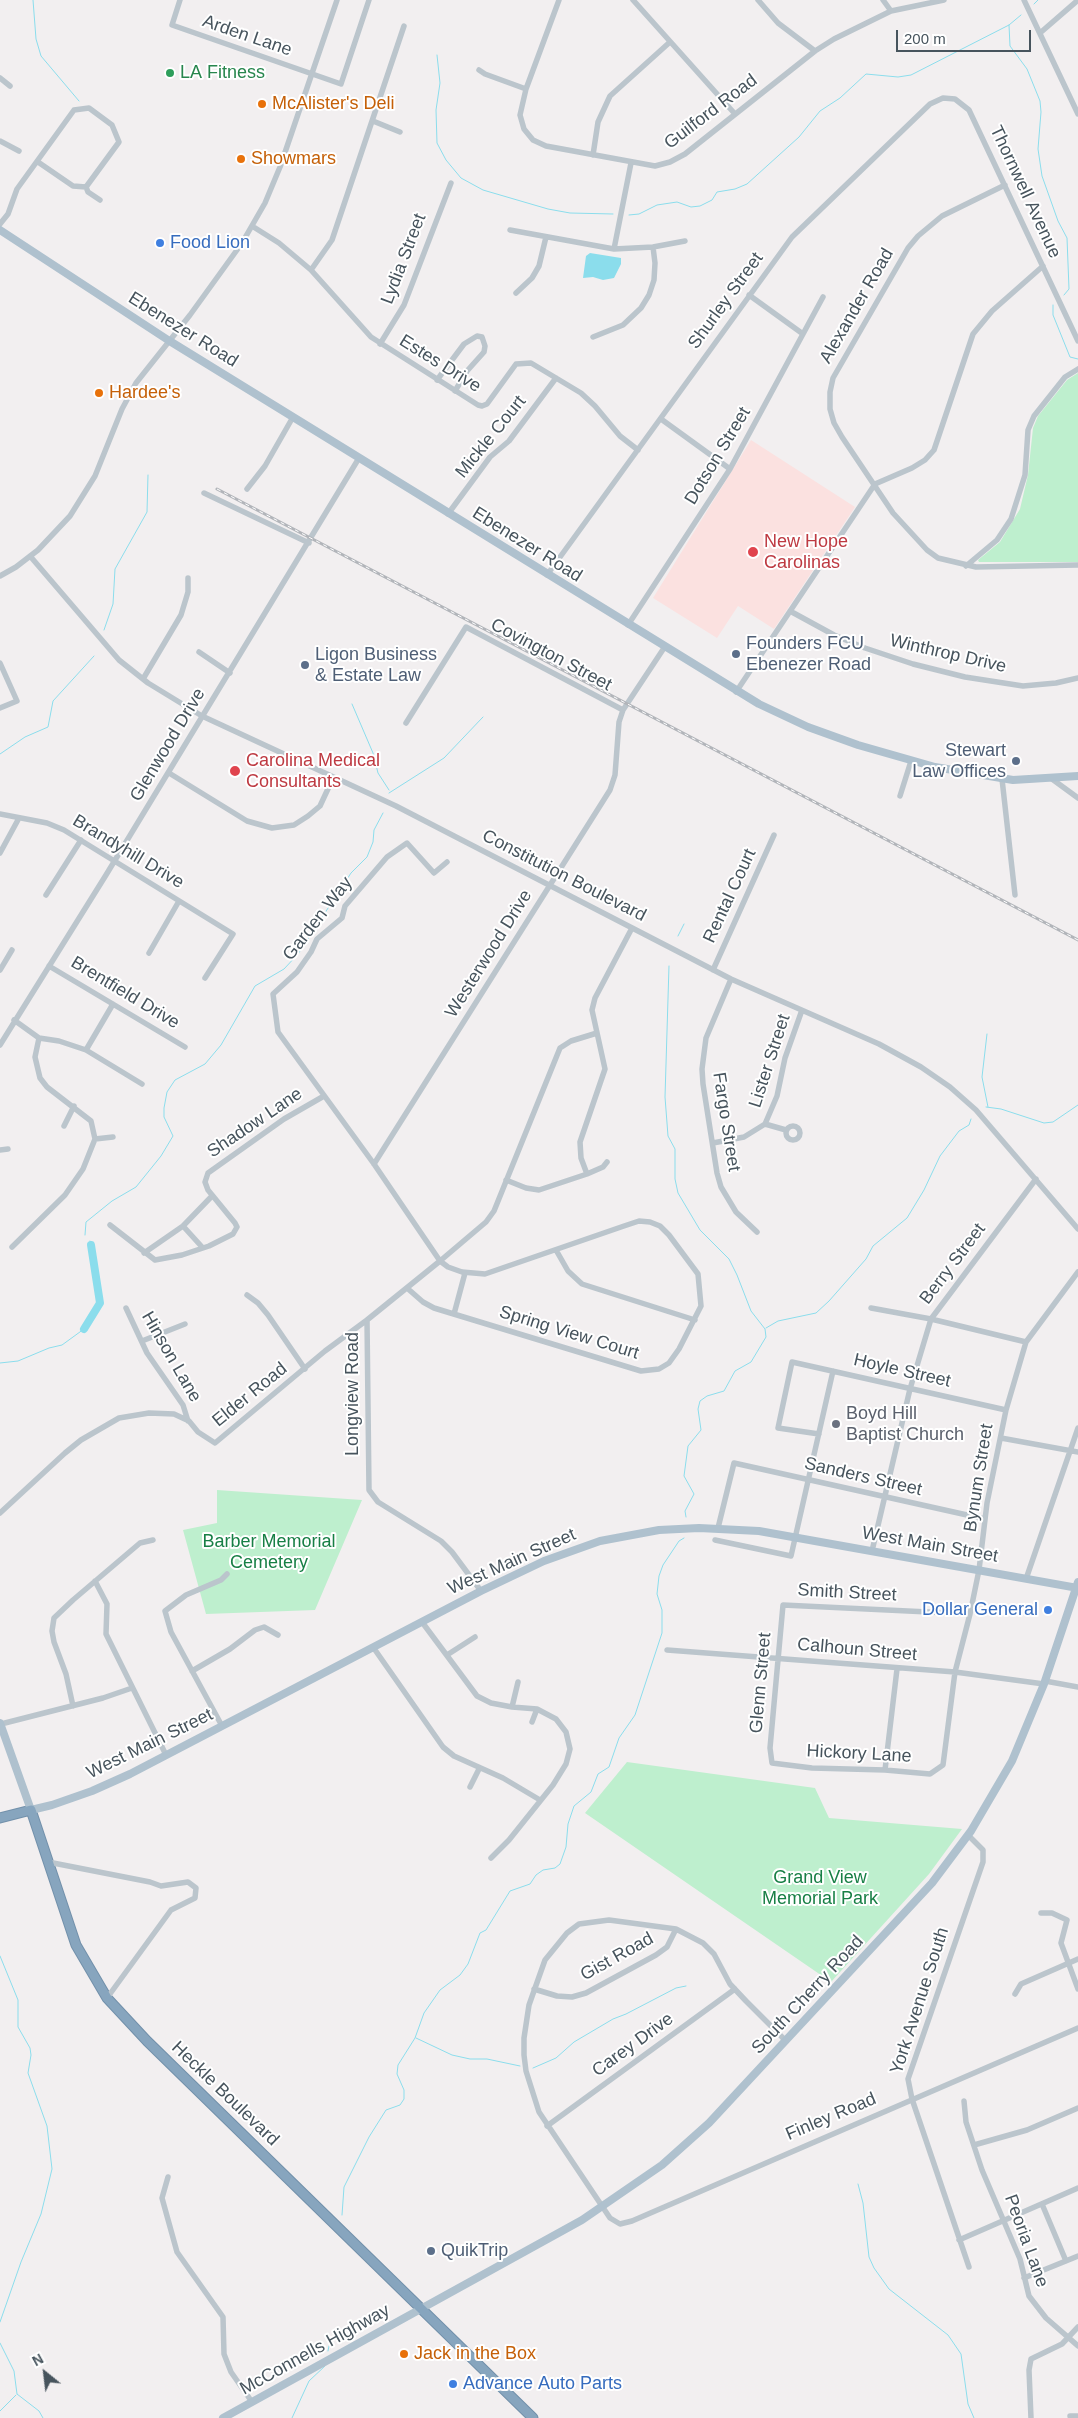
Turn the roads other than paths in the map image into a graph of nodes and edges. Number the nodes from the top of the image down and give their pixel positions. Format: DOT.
graph roads {
  1 [pos="180,0"];
  2 [pos="337,0"];
  3 [pos="369,0"];
  4 [pos="559,0"];
  5 [pos="633,0"];
  6 [pos="758,0"];
  7 [pos="883,0"];
  8 [pos="944,0"];
  9 [pos="1024,0"];
  10 [pos="1078,0"];
  11 [pos="891,11"];
  12 [pos="404,26"];
  13 [pos="1040,33"];
  14 [pos="670,42"];
  15 [pos="815,51"];
  16 [pos="479,70"];
  17 [pos="312,74"];
  18 [pos="0,78"];
  19 [pos="10,86"];
  20 [pos="526,89"];
  21 [pos="969,110"];
  22 [pos="735,114"];
  23 [pos="1078,114"];
  24 [pos="373,121"];
  25 [pos="400,132"];
  26 [pos="0,141"];
  27 [pos="19,151"];
  28 [pos="593,155"];
  29 [pos="38,162"];
  30 [pos="631,163"];
  31 [pos="451,183"];
  32 [pos="1005,185"];
  33 [pos="86,187"];
  34 [pos="100,200"];
  35 [pos="0,224"];
  36 [pos="252,226"];
  37 [pos="0,230"];
  38 [pos="510,230"];
  39 [pos="546,236"];
  40 [pos="685,241"];
  41 [pos="653,247"];
  42 [pos="614,249"];
  43 [pos="1043,266"];
  44 [pos="311,270"];
  45 [pos="516,293"];
  46 [pos="749,295"];
  47 [pos="824,297"];
  48 [pos="803,334"];
  49 [pos="593,337"];
  50 [pos="168,340"];
  51 [pos="1078,341"];
  52 [pos="380,344"];
  53 [pos="1078,369"];
  54 [pos="556,378"];
  55 [pos="437,380"];
  56 [pos="455,391"];
  57 [pos="294,418"];
  58 [pos="661,419"];
  59 [pos="638,450"];
  60 [pos="359,458"];
  61 [pos="730,469"];
  62 [pos="875,484"];
  63 [pos="247,489"];
  64 [pos="204,492"];
  65 [pos="448,514"];
  66 [pos="309,543"];
  67 [pos="30,556"];
  68 [pos="1078,565"];
  69 [pos="966,566"];
  70 [pos="547,575"];
  71 [pos="0,576"];
  72 [pos="188,578"];
  73 [pos="790,611"];
  74 [pos="628,625"];
  75 [pos="664,648"];
  76 [pos="199,652"];
  77 [pos="0,663"];
  78 [pos="230,674"];
  79 [pos="1078,678"];
  80 [pos="143,680"];
  81 [pos="736,692"];
  82 [pos="0,708"];
  83 [pos="623,710"];
  84 [pos="202,716"];
  85 [pos="406,723"];
  86 [pos="911,761"];
  87 [pos="169,773"];
  88 [pos="1078,776"];
  89 [pos="333,778"];
  90 [pos="1002,779"];
  91 [pos="1052,779"];
  92 [pos="900,796"];
  93 [pos="1078,798"];
  94 [pos="0,814"];
  95 [pos="20,818"];
  96 [pos="774,836"];
  97 [pos="81,840"];
  98 [pos="0,853"];
  99 [pos="114,861"];
  100 [pos="447,862"];
  101 [pos="551,884"];
  102 [pos="1015,894"];
  103 [pos="46,895"];
  104 [pos="179,902"];
  105 [pos="632,928"];
  106 [pos="12,950"];
  107 [pos="149,953"];
  108 [pos="49,966"];
  109 [pos="0,970"];
  110 [pos="713,970"];
  111 [pos="205,978"];
  112 [pos="731,979"];
  113 [pos="113,1004"];
  114 [pos="802,1010"];
  115 [pos="14,1020"];
  116 [pos="597,1033"];
  117 [pos="39,1038"];
  118 [pos="0,1045"];
  119 [pos="185,1047"];
  120 [pos="86,1050"];
  121 [pos="142,1084"];
  122 [pos="324,1096"];
  123 [pos="74,1106"];
  124 [pos="766,1124"];
  125 [pos="64,1126"];
  126 [pos="786,1130"];
  127 [pos="113,1137"];
  128 [pos="94,1139"];
  129 [pos="713,1143"];
  130 [pos="8,1149"];
  131 [pos="0,1150"];
  132 [pos="607,1162"];
  133 [pos="374,1164"];
  134 [pos="587,1174"];
  135 [pos="1036,1179"];
  136 [pos="506,1180"];
  137 [pos="212,1196"];
  138 [pos="110,1225"];
  139 [pos="183,1226"];
  140 [pos="1078,1229"];
  141 [pos="757,1232"];
  142 [pos="202,1247"];
  143 [pos="12,1248"];
  144 [pos="556,1250"];
  145 [pos="144,1253"];
  146 [pos="440,1261"];
  147 [pos="1078,1272"];
  148 [pos="464,1273"];
  149 [pos="407,1288"];
  150 [pos="247,1295"];
  151 [pos="126,1308"];
  152 [pos="871,1308"];
  153 [pos="454,1314"];
  154 [pos="931,1319"];
  155 [pos="367,1320"];
  156 [pos="695,1320"];
  157 [pos="185,1324"];
  158 [pos="142,1341"];
  159 [pos="1026,1342"];
  160 [pos="305,1369"];
  161 [pos="833,1371"];
  162 [pos="910,1389"];
  163 [pos="1006,1410"];
  164 [pos="188,1421"];
  165 [pos="1078,1428"];
  166 [pos="819,1434"];
  167 [pos="1001,1438"];
  168 [pos="1070,1451"];
  169 [pos="1078,1452"];
  170 [pos="809,1480"];
  171 [pos="885,1496"];
  172 [pos="0,1513"];
  173 [pos="985,1519"];
  174 [pos="718,1528"];
  175 [pos="796,1537"];
  176 [pos="153,1540"];
  177 [pos="715,1540"];
  178 [pos="872,1552"];
  179 [pos="979,1570"];
  180 [pos="227,1574"];
  181 [pos="1026,1579"];
  182 [pos="95,1581"];
  183 [pos="1077,1586"];
  184 [pos="481,1591"];
  185 [pos="783,1605"];
  186 [pos="970,1614"];
  187 [pos="422,1622"];
  188 [pos="278,1635"];
  189 [pos="475,1637"];
  190 [pos="373,1647"];
  191 [pos="667,1650"];
  192 [pos="447,1655"];
  193 [pos="777,1658"];
  194 [pos="897,1669"];
  195 [pos="192,1672"];
  196 [pos="955,1672"];
  197 [pos="518,1682"];
  198 [pos="1045,1682"];
  199 [pos="1078,1686"];
  200 [pos="132,1688"];
  201 [pos="74,1706"];
  202 [pos="512,1707"];
  203 [pos="537,1709"];
  204 [pos="532,1722"];
  205 [pos="0,1724"];
  206 [pos="222,1726"];
  207 [pos="166,1755"];
  208 [pos="772,1763"];
  209 [pos="943,1765"];
  210 [pos="479,1769"];
  211 [pos="885,1770"];
  212 [pos="470,1786"];
  213 [pos="540,1800"];
  214 [pos="31,1810"];
  215 [pos="0,1818"];
  216 [pos="968,1835"];
  217 [pos="491,1858"];
  218 [pos="48,1862"];
  219 [pos="1041,1913"];
  220 [pos="676,1929"];
  221 [pos="1078,1959"];
  222 [pos="1067,1963"];
  223 [pos="534,1989"];
  224 [pos="1078,1989"];
  225 [pos="736,1990"];
  226 [pos="1015,1994"];
  227 [pos="107,1998"];
  228 [pos="1078,2028"];
  229 [pos="786,2041"];
  230 [pos="912,2099"];
  231 [pos="964,2101"];
  232 [pos="1078,2108"];
  233 [pos="547,2126"];
  234 [pos="974,2145"];
  235 [pos="168,2176"];
  236 [pos="1078,2188"];
  237 [pos="1042,2204"];
  238 [pos="603,2206"];
  239 [pos="1005,2220"];
  240 [pos="959,2240"];
  241 [pos="1078,2256"];
  242 [pos="1066,2261"];
  243 [pos="969,2267"];
  244 [pos="1024,2278"];
  245 [pos="422,2308"];
  246 [pos="1078,2327"];
  247 [pos="1070,2339"];
  248 [pos="1078,2346"];
  249 [pos="252,2402"];
  250 [pos="1070,2416"];
  251 [pos="1078,2416"];
  252 [pos="223,2418"];
  253 [pos="534,2418"];
  254 [pos="1030,2418"];
  1 -- 17 [label="street, Arden Lane"];
  2 -- 17 [label="street"];
  3 -- 17 [label="street, Arden Lane"];
  4 -- 20 [label="street, Guilford Road"];
  5 -- 14 [label="street"];
  6 -- 15 [label="street"];
  7 -- 11 [label="street"];
  8 -- 11 [label="street, Guilford Road"];
  9 -- 13 [label="street"];
  10 -- 13 [label="street"];
  11 -- 15 [label="street, Guilford Road"];
  12 -- 24 [label="street"];
  13 -- 23 [label="street"];
  14 -- 22 [label="street"];
  14 -- 28 [label="street"];
  15 -- 22 [label="street, Guilford Road"];
  16 -- 20 [label="street"];
  17 -- 36 [label="street"];
  18 -- 19 [label="street"];
  20 -- 28 [label="street, Guilford Road"];
  21 -- 32 [label="street, Thornwell Avenue"];
  21 -- 46 [label="street, Shurley Street"];
  22 -- 30 [label="street, Guilford Road"];
  24 -- 25 [label="street"];
  24 -- 44 [label="street"];
  26 -- 27 [label="street"];
  28 -- 30 [label="street, Guilford Road"];
  29 -- 33 [label="street"];
  29 -- 33 [label="street"];
  29 -- 35 [label="street"];
  30 -- 42 [label="street"];
  31 -- 52 [label="street, Lydia Street"];
  32 -- 43 [label="street, Thornwell Avenue"];
  32 -- 62 [label="street, Alexander Road"];
  33 -- 34 [label="street"];
  36 -- 44 [label="street, Estes Drive"];
  36 -- 50 [label="street"];
  37 -- 50 [label="main road, Ebenezer Road"];
  38 -- 39 [label="street"];
  39 -- 42 [label="street"];
  39 -- 45 [label="street"];
  40 -- 41 [label="street"];
  41 -- 42 [label="street"];
  41 -- 49 [label="street"];
  43 -- 51 [label="street, Thornwell Avenue"];
  43 -- 62 [label="street"];
  44 -- 52 [label="street, Estes Drive"];
  46 -- 48 [label="street"];
  46 -- 58 [label="street, Shurley Street"];
  47 -- 48 [label="street, Dotson Street"];
  48 -- 61 [label="street, Dotson Street"];
  50 -- 57 [label="main road, Ebenezer Road"];
  50 -- 67 [label="street"];
  52 -- 55 [label="street, Estes Drive"];
  53 -- 69 [label="street"];
  54 -- 56 [label="street, Estes Drive"];
  54 -- 59 [label="street, Estes Drive"];
  54 -- 65 [label="street, Mickle Court"];
  55 -- 56 [label="street, Estes Drive"];
  55 -- 56 [label="street"];
  57 -- 60 [label="main road, Ebenezer Road"];
  57 -- 63 [label="street"];
  58 -- 59 [label="street, Shurley Street"];
  58 -- 61 [label="street"];
  59 -- 70 [label="street, Shurley Street"];
  60 -- 65 [label="main road, Ebenezer Road"];
  60 -- 66 [label="street, Glenwood Drive"];
  61 -- 74 [label="street, Dotson Street"];
  62 -- 69 [label="street, Alexander Road"];
  62 -- 73 [label="street"];
  64 -- 66 [label="street"];
  65 -- 70 [label="main road, Ebenezer Road"];
  66 -- 78 [label="street, Glenwood Drive"];
  67 -- 71 [label="street"];
  67 -- 80 [label="street, Constitution Boulevard"];
  68 -- 69 [label="street, Alexander Road"];
  70 -- 74 [label="main road, Ebenezer Road"];
  72 -- 80 [label="street"];
  73 -- 79 [label="street, Winthrop Drive"];
  73 -- 81 [label="street"];
  74 -- 75 [label="main road, Ebenezer Road"];
  75 -- 81 [label="main road, Ebenezer Road"];
  75 -- 83 [label="street, Westerwood Drive"];
  76 -- 78 [label="street"];
  77 -- 82 [label="street"];
  78 -- 84 [label="street, Glenwood Drive"];
  80 -- 84 [label="street, Constitution Boulevard"];
  81 -- 86 [label="main road, Ebenezer Road"];
  83 -- 85 [label="street, Covington Street"];
  83 -- 101 [label="street, Westerwood Drive"];
  84 -- 87 [label="street, Glenwood Drive"];
  84 -- 89 [label="street, Constitution Boulevard"];
  86 -- 90 [label="main road, Ebenezer Road"];
  86 -- 92 [label="street"];
  87 -- 89 [label="street"];
  87 -- 99 [label="street, Glenwood Drive"];
  88 -- 91 [label="main road, Ebenezer Road"];
  89 -- 101 [label="street, Constitution Boulevard"];
  90 -- 91 [label="main road, Ebenezer Road"];
  90 -- 102 [label="street"];
  91 -- 93 [label="street"];
  94 -- 95 [label="street, Brandyhill Drive"];
  95 -- 97 [label="street, Brandyhill Drive"];
  95 -- 98 [label="street"];
  96 -- 110 [label="street, Rental Court"];
  97 -- 99 [label="street, Brandyhill Drive"];
  97 -- 103 [label="street"];
  99 -- 104 [label="street, Brandyhill Drive"];
  99 -- 108 [label="street, Glenwood Drive"];
  100 -- 122 [label="street, Garden Way"];
  101 -- 105 [label="street, Constitution Boulevard"];
  101 -- 133 [label="street, Westerwood Drive"];
  104 -- 107 [label="street"];
  104 -- 111 [label="street, Brandyhill Drive"];
  105 -- 110 [label="street, Constitution Boulevard"];
  105 -- 116 [label="street"];
  106 -- 109 [label="street"];
  108 -- 113 [label="street, Brentfield Drive"];
  108 -- 115 [label="street, Glenwood Drive"];
  110 -- 112 [label="street, Constitution Boulevard"];
  112 -- 114 [label="street, Constitution Boulevard"];
  112 -- 129 [label="street, Fargo Street"];
  113 -- 119 [label="street, Brentfield Drive"];
  113 -- 120 [label="street"];
  114 -- 124 [label="street, Lister Street"];
  114 -- 135 [label="street, Constitution Boulevard"];
  115 -- 117 [label="street"];
  115 -- 118 [label="street, Glenwood Drive"];
  116 -- 134 [label="street"];
  116 -- 136 [label="street"];
  117 -- 120 [label="street"];
  117 -- 123 [label="street"];
  120 -- 121 [label="street"];
  122 -- 133 [label="street"];
  122 -- 137 [label="street, Shadow Lane"];
  123 -- 125 [label="street"];
  123 -- 128 [label="street"];
  124 -- 126 [label="street"];
  124 -- 129 [label="street, Lister Street"];
  127 -- 128 [label="street"];
  128 -- 143 [label="street"];
  129 -- 141 [label="street, Fargo Street"];
  130 -- 131 [label="street"];
  132 -- 134 [label="street"];
  133 -- 146 [label="street"];
  134 -- 136 [label="street"];
  135 -- 140 [label="street, Constitution Boulevard"];
  135 -- 154 [label="street, Berry Street"];
  136 -- 146 [label="street"];
  137 -- 139 [label="street"];
  137 -- 142 [label="street"];
  138 -- 145 [label="street"];
  139 -- 142 [label="street"];
  139 -- 145 [label="street"];
  142 -- 145 [label="street"];
  144 -- 148 [label="street, Spring View Court"];
  144 -- 156 [label="street"];
  144 -- 156 [label="street, Spring View Court"];
  146 -- 148 [label="street, Spring View Court"];
  146 -- 149 [label="street, Longview Road"];
  147 -- 159 [label="street, Bynum Street"];
  148 -- 153 [label="street"];
  149 -- 153 [label="street, Spring View Court"];
  149 -- 155 [label="street, Longview Road"];
  150 -- 160 [label="street"];
  151 -- 158 [label="street, Hinson Lane"];
  152 -- 154 [label="street"];
  153 -- 156 [label="street, Spring View Court"];
  154 -- 159 [label="street"];
  154 -- 162 [label="street, Berry Street"];
  155 -- 160 [label="street, Elder Road"];
  155 -- 184 [label="street, Longview Road"];
  157 -- 158 [label="street"];
  158 -- 164 [label="street, Hinson Lane"];
  159 -- 163 [label="street, Bynum Street"];
  160 -- 164 [label="street, Elder Road"];
  161 -- 162 [label="street, Hoyle Street"];
  161 -- 166 [label="street"];
  161 -- 166 [label="street, Hoyle Street"];
  162 -- 163 [label="street, Hoyle Street"];
  162 -- 171 [label="street, Berry Street"];
  163 -- 167 [label="street, Bynum Street"];
  164 -- 172 [label="street, Elder Road"];
  165 -- 168 [label="street"];
  166 -- 170 [label="street"];
  167 -- 168 [label="street"];
  167 -- 173 [label="street, Bynum Street"];
  168 -- 169 [label="street"];
  168 -- 181 [label="street"];
  170 -- 171 [label="street, Sanders Street"];
  170 -- 174 [label="street, Sanders Street"];
  170 -- 175 [label="street"];
  171 -- 173 [label="street, Sanders Street"];
  171 -- 178 [label="street, Berry Street"];
  173 -- 179 [label="street, Bynum Street"];
  174 -- 175 [label="main road, West Main Street"];
  174 -- 184 [label="main road, West Main Street"];
  175 -- 177 [label="street"];
  175 -- 178 [label="main road, West Main Street"];
  176 -- 182 [label="street"];
  178 -- 179 [label="main road, West Main Street"];
  179 -- 181 [label="main road, West Main Street"];
  179 -- 186 [label="street, Bynum Street"];
  180 -- 195 [label="street"];
  181 -- 183 [label="main road, West Main Street"];
  182 -- 200 [label="street"];
  182 -- 201 [label="street"];
  183 -- 198 [label="main road, South Cherry Road"];
  184 -- 187 [label="main road, West Main Street"];
  185 -- 186 [label="street, Smith Street"];
  185 -- 193 [label="street, Glenn Street"];
  186 -- 196 [label="street, Bynum Street"];
  187 -- 190 [label="main road, West Main Street"];
  187 -- 192 [label="street"];
  188 -- 195 [label="street"];
  189 -- 192 [label="street"];
  190 -- 206 [label="main road, West Main Street"];
  190 -- 210 [label="street"];
  191 -- 193 [label="street, Calhoun Street"];
  192 -- 202 [label="street"];
  193 -- 194 [label="street, Calhoun Street"];
  193 -- 208 [label="street, Glenn Street"];
  194 -- 196 [label="street, Calhoun Street"];
  194 -- 211 [label="street"];
  195 -- 206 [label="street"];
  196 -- 198 [label="street, Calhoun Street"];
  196 -- 209 [label="street, Bynum Street"];
  197 -- 202 [label="street"];
  198 -- 199 [label="street, Calhoun Street"];
  198 -- 216 [label="main road, South Cherry Road"];
  200 -- 201 [label="street"];
  200 -- 207 [label="street"];
  201 -- 205 [label="street"];
  202 -- 203 [label="street"];
  203 -- 204 [label="street"];
  203 -- 213 [label="street"];
  205 -- 214 [label="main road, Heckle Boulevard"];
  206 -- 207 [label="main road, West Main Street"];
  207 -- 214 [label="main road, West Main Street"];
  208 -- 211 [label="street, Hickory Lane"];
  209 -- 211 [label="street, Hickory Lane"];
  210 -- 212 [label="street"];
  210 -- 213 [label="street"];
  213 -- 217 [label="street"];
  214 -- 215 [label="highway, West Main Street"];
  214 -- 218 [label="highway, Heckle Boulevard"];
  216 -- 229 [label="main road, South Cherry Road"];
  216 -- 230 [label="street, York Avenue South"];
  218 -- 227 [label="highway, Heckle Boulevard"];
  218 -- 227 [label="street"];
  219 -- 222 [label="street"];
  220 -- 223 [label="street, Gist Road"];
  220 -- 223 [label="street"];
  220 -- 225 [label="street"];
  221 -- 222 [label="street"];
  222 -- 224 [label="street"];
  222 -- 226 [label="street"];
  223 -- 233 [label="street"];
  225 -- 229 [label="street"];
  225 -- 233 [label="street, Carey Drive"];
  227 -- 245 [label="highway, Heckle Boulevard"];
  228 -- 230 [label="street, Finley Road"];
  229 -- 238 [label="main road, South Cherry Road"];
  230 -- 238 [label="street, Finley Road"];
  230 -- 240 [label="street, York Avenue South"];
  231 -- 234 [label="street, Peoria Lane"];
  232 -- 234 [label="street"];
  233 -- 238 [label="street"];
  234 -- 239 [label="street, Peoria Lane"];
  235 -- 249 [label="street"];
  236 -- 237 [label="street"];
  237 -- 239 [label="street"];
  237 -- 242 [label="street"];
  238 -- 245 [label="main road, South Cherry Road"];
  239 -- 240 [label="street"];
  239 -- 244 [label="street, Peoria Lane"];
  240 -- 243 [label="street, York Avenue South"];
  241 -- 242 [label="street"];
  242 -- 244 [label="street"];
  244 -- 247 [label="street, Peoria Lane"];
  245 -- 249 [label="main road, McConnells Highway"];
  245 -- 253 [label="highway, Heckle Boulevard"];
  246 -- 247 [label="street"];
  247 -- 248 [label="street, Peoria Lane"];
  247 -- 254 [label="street"];
  249 -- 252 [label="main road, McConnells Highway"];
  250 -- 251 [label="street"];
}
